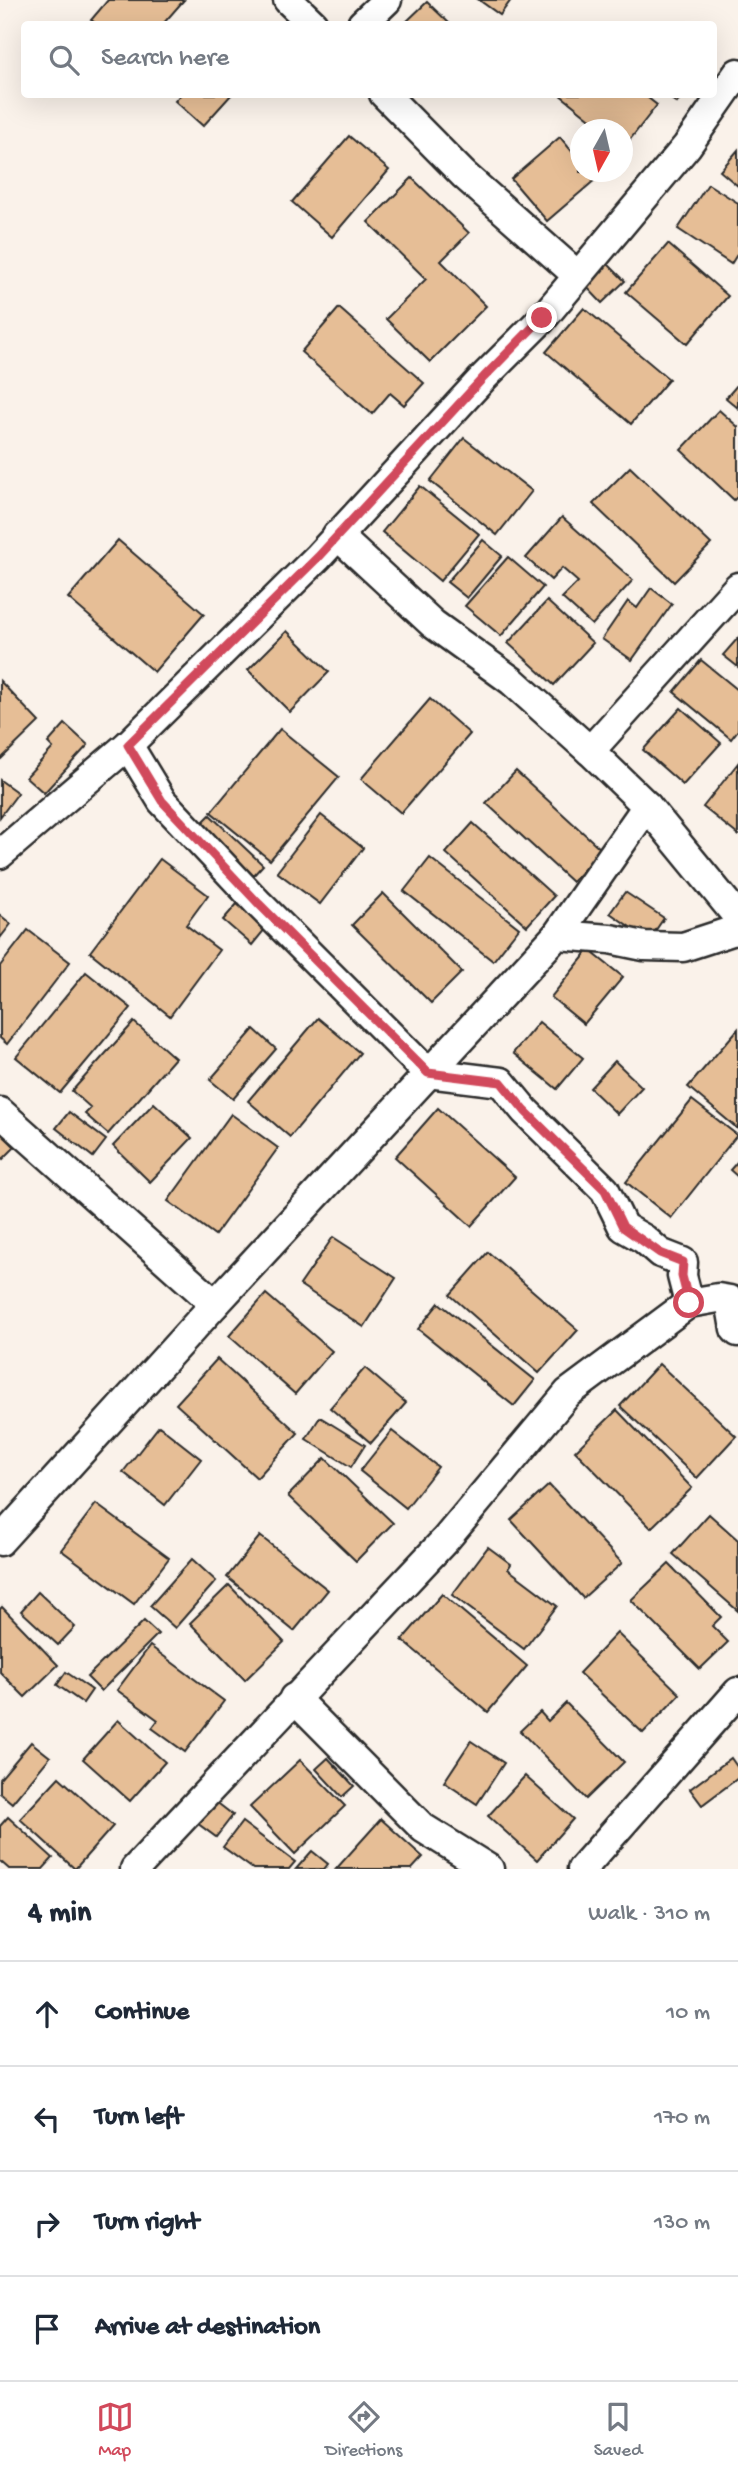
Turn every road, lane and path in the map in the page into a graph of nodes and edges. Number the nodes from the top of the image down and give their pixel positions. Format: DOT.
graph roads {
  1 [pos="288,0"];
  2 [pos="387,0"];
  3 [pos="310,21"];
  4 [pos="365,21"];
  5 [pos="738,73"];
  6 [pos="388,98"];
  7 [pos="578,275"];
  8 [pos="337,535"];
  9 [pos="738,587"];
  10 [pos="128,745"];
  11 [pos="590,751"];
  12 [pos="646,806"];
  13 [pos="0,854"];
  14 [pos="738,917"];
  15 [pos="738,929"];
  16 [pos="557,935"];
  17 [pos="428,1073"];
  18 [pos="0,1112"];
  19 [pos="689,1303"];
  20 [pos="215,1304"];
  21 [pos="738,1332"];
  22 [pos="11,1511"];
  23 [pos="0,1541"];
  24 [pos="738,1692"];
  25 [pos="294,1698"];
  26 [pos="135,1869"];
  27 [pos="489,1869"];
  28 [pos="582,1869"];
  1 -- 3 [label="street"];
  2 -- 4 [label="street"];
  5 -- 7 [label="street"];
  6 -- 7 [label="street"];
  7 -- 8 [label="street"];
  8 -- 10 [label="street"];
  8 -- 11 [label="street"];
  9 -- 11 [label="street"];
  10 -- 13 [label="street"];
  10 -- 17 [label="street"];
  11 -- 12 [label="street"];
  12 -- 14 [label="street"];
  12 -- 16 [label="street"];
  15 -- 16 [label="street"];
  16 -- 17 [label="street"];
  17 -- 19 [label="street"];
  17 -- 20 [label="street"];
  18 -- 20 [label="street"];
  19 -- 21 [label="street"];
  19 -- 25 [label="street"];
  20 -- 22 [label="street"];
  22 -- 23 [label="street"];
  24 -- 28 [label="street"];
  25 -- 26 [label="street"];
  25 -- 27 [label="street"];
}
